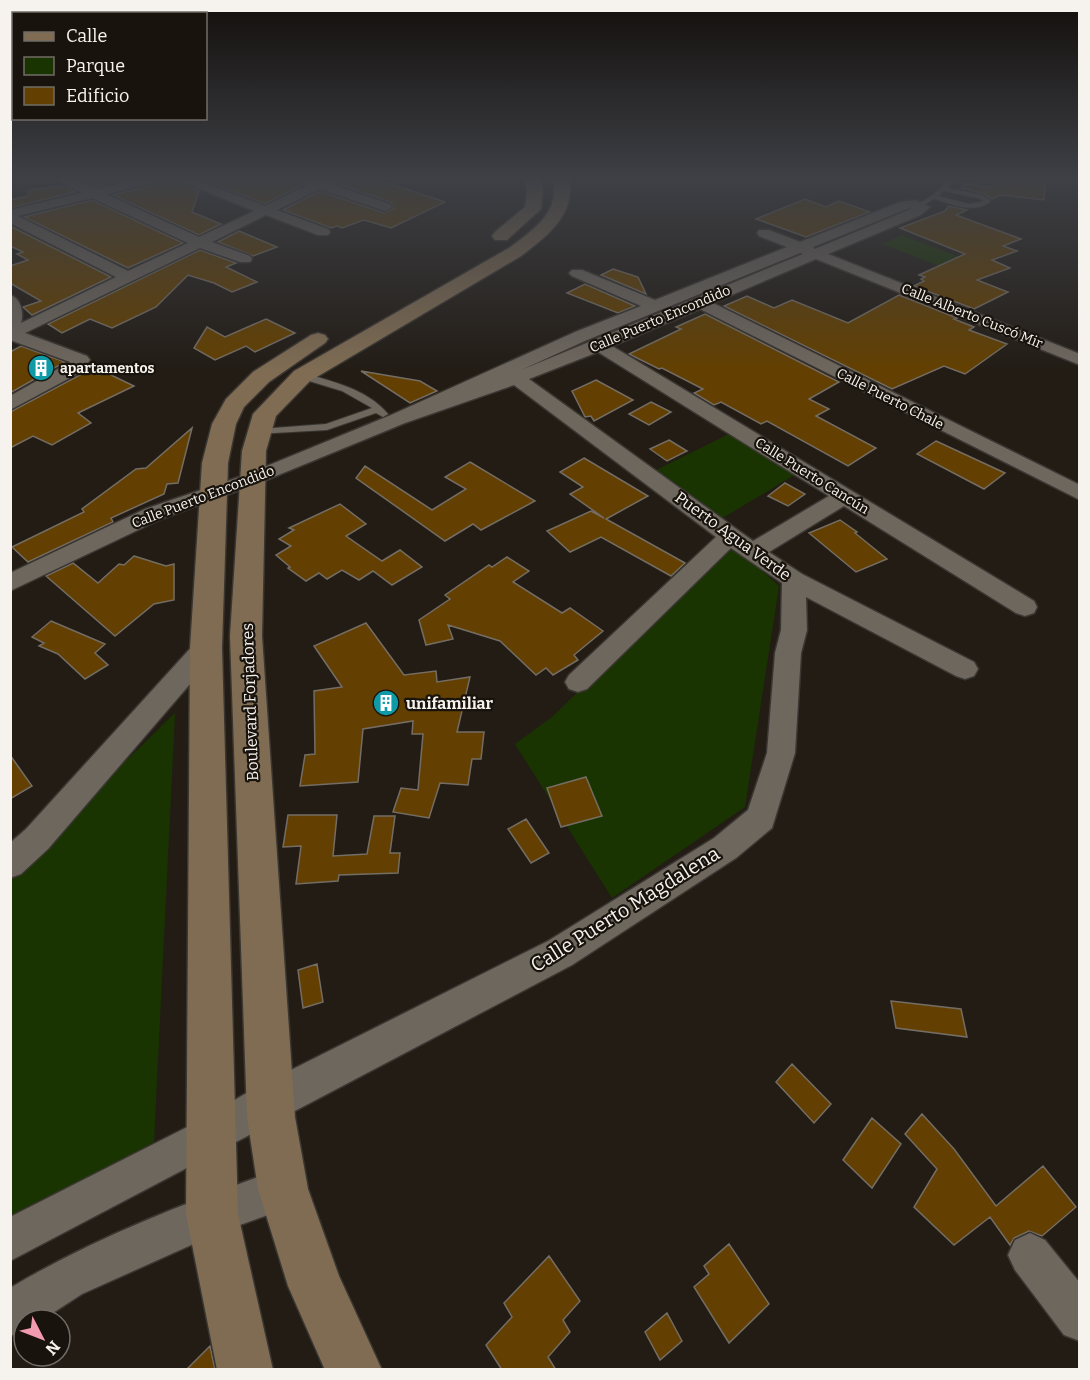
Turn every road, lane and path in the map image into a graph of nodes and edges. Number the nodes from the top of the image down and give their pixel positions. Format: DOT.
graph roads {
  1 [pos="62,242"];
  2 [pos="490,242"];
  3 [pos="528,242"];
  4 [pos="788,242"];
  5 [pos="827,242"];
  6 [pos="200,243"];
  7 [pos="808,250"];
  8 [pos="245,259"];
  9 [pos="577,273"];
  10 [pos="130,278"];
  11 [pos="10,300"];
  12 [pos="701,303"];
  13 [pos="655,306"];
  14 [pos="11,334"];
  15 [pos="573,340"];
  16 [pos="594,347"];
  17 [pos="1080,360"];
  18 [pos="302,376"];
  19 [pos="516,378"];
  20 [pos="10,404"];
  21 [pos="388,417"];
  22 [pos="260,432"];
  23 [pos="252,479"];
  24 [pos="214,493"];
  25 [pos="1080,494"];
  26 [pos="845,496"];
  27 [pos="730,536"];
  28 [pos="752,552"];
  29 [pos="794,580"];
  30 [pos="10,584"];
  31 [pos="1024,607"];
  32 [pos="206,648"];
  33 [pos="965,669"];
  34 [pos="578,682"];
  35 [pos="10,864"];
  36 [pos="269,1102"];
  37 [pos="211,1136"];
  38 [pos="283,1189"];
  39 [pos="212,1214"];
  40 [pos="10,1240"];
  41 [pos="1030,1255"];
  42 [pos="10,1314"];
  43 [pos="1080,1319"];
  44 [pos="245,1370"];
  45 [pos="354,1370"];
  1 -- 10 [label="street"];
  2 -- 24 [label="main road"];
  3 -- 18 [label="main road, Boulevard Forjadores"];
  4 -- 7 [label="street, Calle Alberto Cuscó Mir"];
  5 -- 7 [label="street, Calle Puerto Encondido"];
  6 -- 8 [label="street"];
  6 -- 10 [label="street"];
  7 -- 12 [label="street, Calle Puerto Encondido"];
  7 -- 13 [label="street, Calle Puerto Encondido"];
  7 -- 17 [label="street, Calle Alberto Cuscó Mir"];
  9 -- 13 [label="street"];
  10 -- 14 [label="street"];
  11 -- 14 [label="street"];
  12 -- 16 [label="street, Calle Puerto Encondido"];
  12 -- 25 [label="street, Calle Puerto Chale"];
  13 -- 15 [label="street, Calle Puerto Encondido"];
  14 -- 20 [label="street"];
  15 -- 16 [label="street, Calle Puerto Cancún"];
  15 -- 21 [label="street, Calle Puerto Encondido"];
  16 -- 19 [label="street, Calle Puerto Encondido"];
  16 -- 26 [label="street, Calle Puerto Cancún"];
  18 -- 21 [label="lane"];
  18 -- 22 [label="main road, Boulevard Forjadores"];
  19 -- 21 [label="street, Calle Puerto Encondido"];
  19 -- 27 [label="street, Puerto Agua Verde"];
  21 -- 22 [label="lane"];
  21 -- 23 [label="street, Calle Puerto Encondido"];
  22 -- 23 [label="main road, Boulevard Forjadores"];
  23 -- 24 [label="street, Calle Puerto Encondido"];
  23 -- 36 [label="main road, Boulevard Forjadores"];
  24 -- 30 [label="street, Calle Puerto Encondido"];
  24 -- 32 [label="main road"];
  26 -- 28 [label="street"];
  26 -- 31 [label="street, Calle Puerto Cancún"];
  27 -- 28 [label="street, Puerto Agua Verde"];
  27 -- 34 [label="street"];
  28 -- 29 [label="street, Puerto Agua Verde"];
  29 -- 33 [label="street, Puerto Agua Verde"];
  29 -- 36 [label="street, Calle Puerto Magdalena"];
  32 -- 35 [label="street"];
  32 -- 37 [label="main road"];
  36 -- 37 [label="street, Calle Puerto Magdalena"];
  36 -- 38 [label="main road, Boulevard Forjadores"];
  37 -- 39 [label="main road"];
  37 -- 40 [label="street, Calle Puerto Magdalena"];
  38 -- 39 [label="street"];
  38 -- 45 [label="main road, Boulevard Forjadores"];
  39 -- 42 [label="street"];
  39 -- 44 [label="main road"];
  41 -- 43 [label="street"];
}
